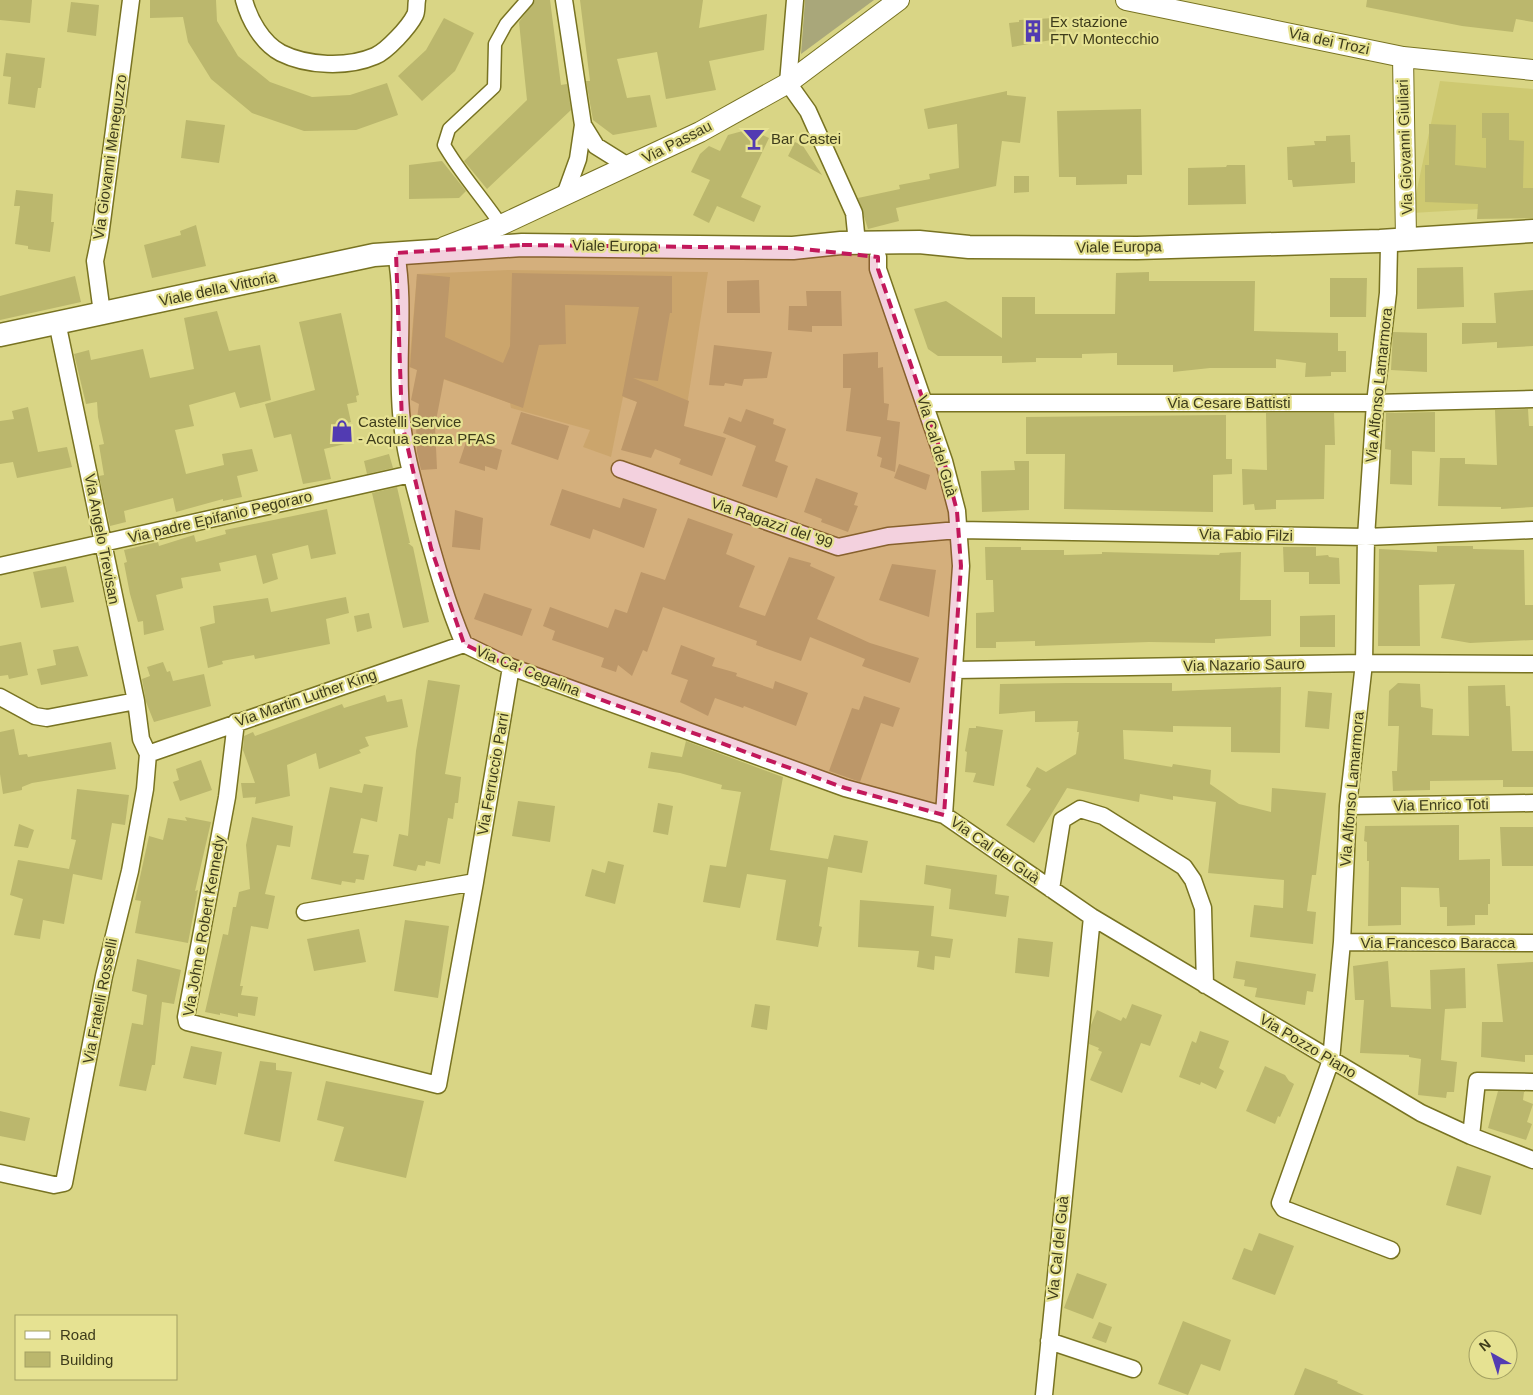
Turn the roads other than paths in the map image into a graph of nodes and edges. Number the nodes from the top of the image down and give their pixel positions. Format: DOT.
graph roads {
  1 [pos="131,0"];
  2 [pos="244,0"];
  3 [pos="417,0"];
  4 [pos="527,0"];
  5 [pos="564,0"];
  6 [pos="796,0"];
  7 [pos="899,0"];
  8 [pos="1126,0"];
  9 [pos="1403,57"];
  10 [pos="1533,70"];
  11 [pos="788,83"];
  12 [pos="583,125"];
  13 [pos="628,166"];
  14 [pos="565,195"];
  15 [pos="502,225"];
  16 [pos="1526,231"];
  17 [pos="1397,242"];
  18 [pos="857,243"];
  19 [pos="969,247"];
  20 [pos="793,248"];
  21 [pos="436,250"];
  22 [pos="396,252"];
  23 [pos="878,257"];
  24 [pos="102,313"];
  25 [pos="57,322"];
  26 [pos="0,335"];
  27 [pos="1533,398"];
  28 [pos="1375,402"];
  29 [pos="924,403"];
  30 [pos="620,469"];
  31 [pos="411,474"];
  32 [pos="958,530"];
  33 [pos="1533,530"];
  34 [pos="1366,537"];
  35 [pos="101,544"];
  36 [pos="0,566"];
  37 [pos="464,644"];
  38 [pos="1364,663"];
  39 [pos="1533,664"];
  40 [pos="511,667"];
  41 [pos="955,670"];
  42 [pos="0,697"];
  43 [pos="136,701"];
  44 [pos="236,722"];
  45 [pos="148,754"];
  46 [pos="1533,803"];
  47 [pos="1348,806"];
  48 [pos="944,815"];
  49 [pos="474,882"];
  50 [pos="1051,889"];
  51 [pos="305,912"];
  52 [pos="1092,916"];
  53 [pos="1342,942"];
  54 [pos="1533,943"];
  55 [pos="1205,985"];
  56 [pos="1331,1060"];
  57 [pos="1533,1082"];
  58 [pos="438,1085"];
  59 [pos="1470,1136"];
  60 [pos="1533,1160"];
  61 [pos="0,1173"];
  62 [pos="1390,1250"];
  63 [pos="1049,1341"];
  64 [pos="1134,1369"];
  65 [pos="1044,1395"];
  1 -- 24 [label="street, Via Giovanni Meneguzzo"];
  2 -- 3 [label="street"];
  4 -- 15 [label="street"];
  5 -- 12 [label="street"];
  6 -- 11 [label="street"];
  7 -- 11 [label="street, Via Passau"];
  8 -- 9 [label="street, Via dei Trozi"];
  9 -- 10 [label="street, Via dei Trozi"];
  9 -- 17 [label="street, Via Giovanni Giuliari"];
  11 -- 13 [label="street, Via Passau"];
  11 -- 18 [label="street"];
  12 -- 13 [label="street"];
  12 -- 14 [label="street"];
  13 -- 14 [label="street, Via Passau"];
  14 -- 15 [label="street, Via Passau"];
  15 -- 21 [label="street, Via Passau"];
  16 -- 17 [label="main road, Viale Europa"];
  17 -- 19 [label="main road, Viale Europa"];
  17 -- 28 [label="street, Via Alfonso Lamarmora"];
  18 -- 19 [label="main road, Viale Europa"];
  18 -- 20 [label="main road, Viale Europa"];
  19 -- 23 [label="main road, Viale Europa"];
  20 -- 21 [label="main road, Viale Europa"];
  20 -- 23 [label="main road, Viale Europa"];
  21 -- 22 [label="main road, Viale della Vittoria"];
  22 -- 24 [label="main road, Viale della Vittoria"];
  22 -- 31 [label="street, Via Ca' Cegalina"];
  23 -- 29 [label="street, Via Cal del Guà"];
  24 -- 25 [label="main road, Viale della Vittoria"];
  25 -- 26 [label="main road, Viale della Vittoria"];
  25 -- 35 [label="street, Via Angelo Trevisan"];
  27 -- 28 [label="street, Via Cesare Battisti"];
  28 -- 29 [label="street, Via Cesare Battisti"];
  28 -- 34 [label="street, Via Alfonso Lamarmora"];
  29 -- 32 [label="street, Via Cal del Guà"];
  30 -- 32 [label="street, Via Ragazzi del '99"];
  31 -- 35 [label="street, Via padre Epifanio Pegoraro"];
  31 -- 37 [label="street, Via Ca' Cegalina"];
  32 -- 34 [label="street, Via Fabio Filzi"];
  32 -- 41 [label="street, Via Cal del Guà"];
  33 -- 34 [label="street, Via Fabio Filzi"];
  34 -- 38 [label="street, Via Alfonso Lamarmora"];
  35 -- 36 [label="street, Via padre Epifanio Pegoraro"];
  35 -- 43 [label="street, Via Angelo Trevisan"];
  37 -- 40 [label="street, Via Ca' Cegalina"];
  37 -- 44 [label="street, Via Martin Luther King"];
  38 -- 39 [label="street, Via Nazario Sauro"];
  38 -- 41 [label="street, Via Nazario Sauro"];
  38 -- 47 [label="street, Via Alfonso Lamarmora"];
  40 -- 48 [label="street, Via Ca' Cegalina"];
  40 -- 49 [label="street, Via Ferruccio Parri"];
  41 -- 48 [label="street, Via Cal del Guà"];
  42 -- 43 [label="street"];
  43 -- 45 [label="street, Via Angelo Trevisan"];
  44 -- 45 [label="street, Via Martin Luther King"];
  44 -- 58 [label="street, Via John e Robert Kennedy"];
  45 -- 61 [label="street, Via Fratelli Rosselli"];
  46 -- 47 [label="street, Via Enrico Toti"];
  47 -- 53 [label="street, Via Alfonso Lamarmora"];
  48 -- 50 [label="street, Via Cal del Guà"];
  49 -- 51 [label="street"];
  49 -- 58 [label="street, Via Ferruccio Parri"];
  50 -- 52 [label="street, Via Cal del Guà"];
  50 -- 55 [label="street"];
  52 -- 55 [label="street, Via Pozzo Piano"];
  52 -- 63 [label="street, Via Cal del Guà"];
  53 -- 54 [label="street, Via Francesco Baracca"];
  53 -- 56 [label="street, Via Alfonso Lamarmora"];
  55 -- 56 [label="street, Via Pozzo Piano"];
  56 -- 59 [label="street, Via Pozzo Piano"];
  56 -- 62 [label="street, Via Alfonso Lamarmora"];
  57 -- 59 [label="street"];
  59 -- 60 [label="street, Via Pozzo Piano"];
  63 -- 64 [label="street"];
  63 -- 65 [label="street, Via Cal del Guà"];
}
